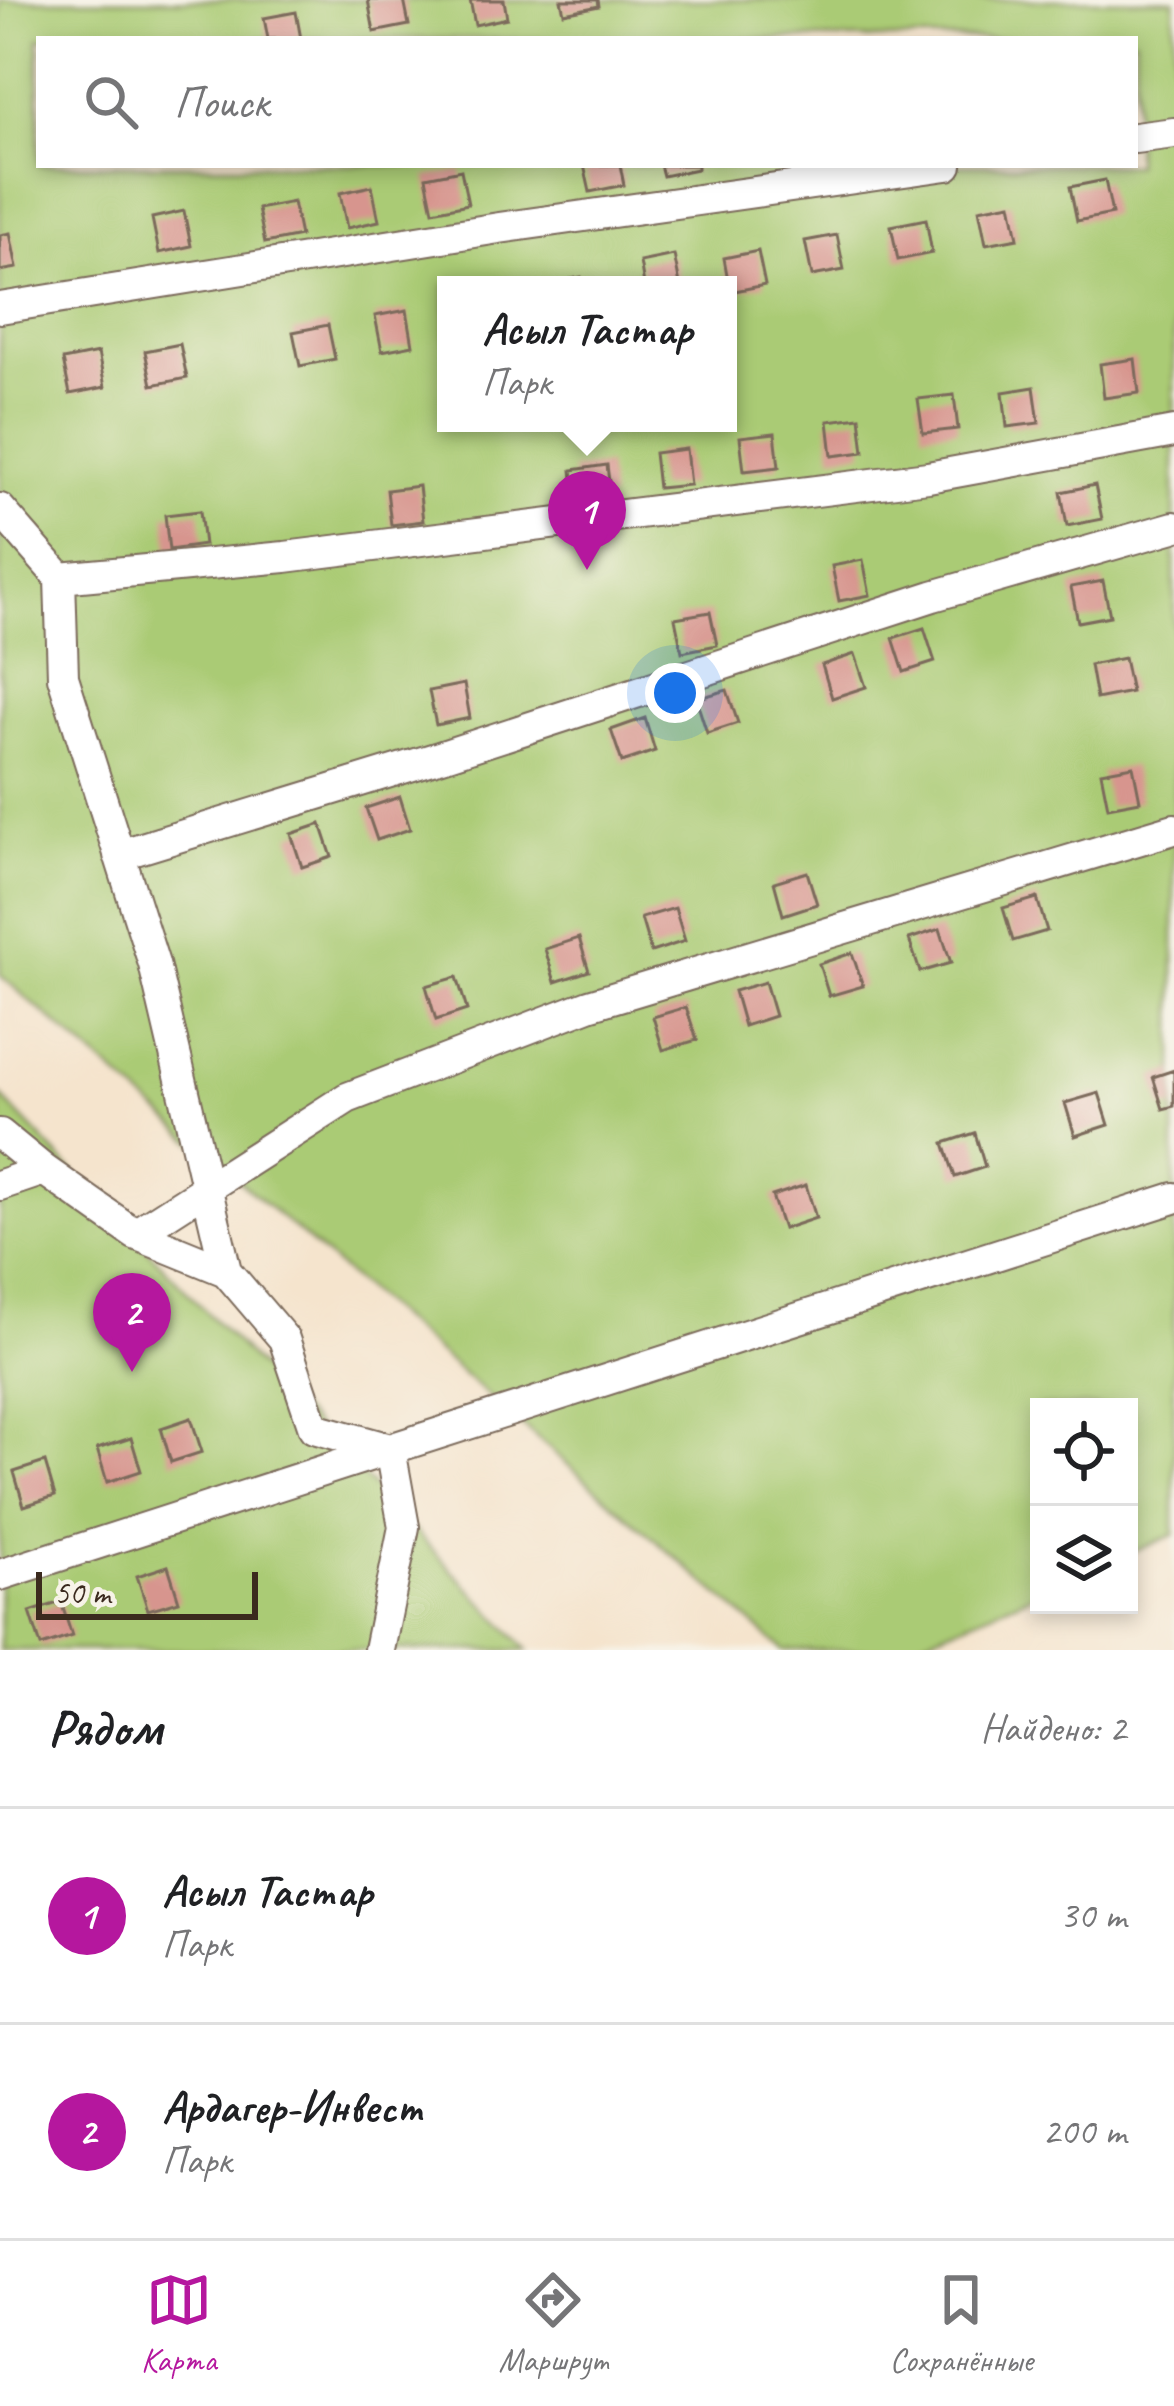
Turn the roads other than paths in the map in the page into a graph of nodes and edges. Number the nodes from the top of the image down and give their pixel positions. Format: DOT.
graph roads {
  1 [pos="1174,133"];
  2 [pos="1138,138"];
  3 [pos="926,168"];
  4 [pos="0,308"];
  5 [pos="1174,432"];
  6 [pos="0,509"];
  7 [pos="1174,526"];
  8 [pos="60,578"];
  9 [pos="1174,829"];
  10 [pos="119,855"];
  11 [pos="0,1134"];
  12 [pos="44,1170"];
  13 [pos="0,1185"];
  14 [pos="206,1189"];
  15 [pos="1174,1198"];
  16 [pos="135,1234"];
  17 [pos="226,1271"];
  18 [pos="390,1449"];
  19 [pos="0,1575"];
  20 [pos="380,1650"];
  1 -- 2 [label="street"];
  3 -- 4 [label="street"];
  5 -- 8 [label="street"];
  6 -- 8 [label="street"];
  7 -- 10 [label="street"];
  8 -- 10 [label="street"];
  9 -- 14 [label="street"];
  10 -- 14 [label="street"];
  11 -- 12 [label="street"];
  12 -- 13 [label="street"];
  12 -- 16 [label="street"];
  14 -- 16 [label="street"];
  14 -- 17 [label="street"];
  15 -- 18 [label="street"];
  16 -- 17 [label="street"];
  17 -- 18 [label="street"];
  18 -- 19 [label="street"];
  18 -- 20 [label="street"];
}
